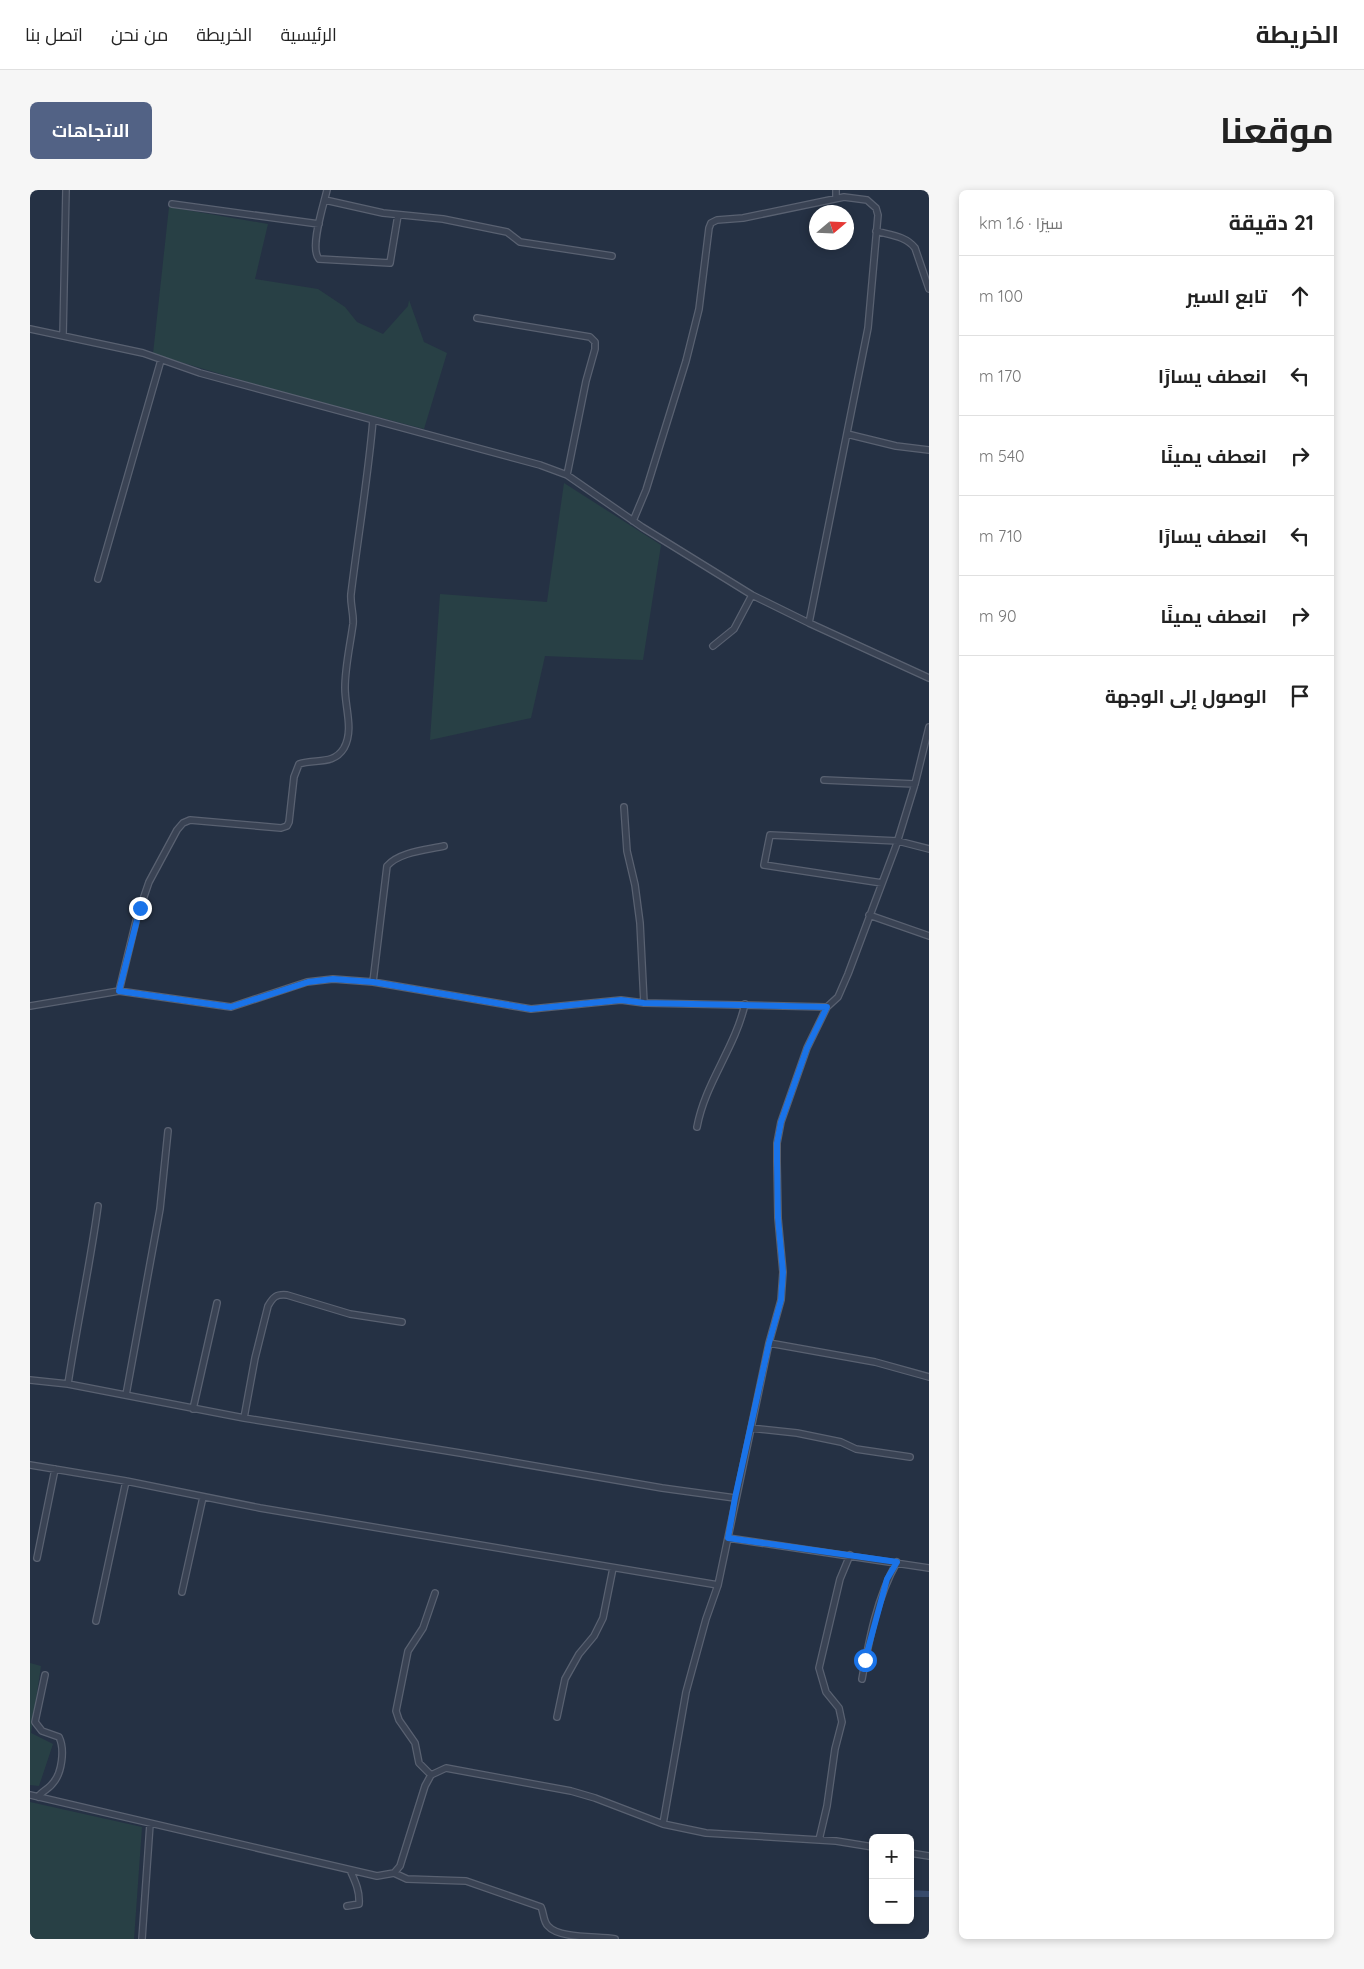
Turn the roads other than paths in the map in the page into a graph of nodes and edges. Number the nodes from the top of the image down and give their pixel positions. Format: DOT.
graph roads {
  1 [pos="66,190"];
  2 [pos="327,190"];
  3 [pos="836,190"];
  4 [pos="836,198"];
  5 [pos="325,200"];
  6 [pos="172,204"];
  7 [pos="398,215"];
  8 [pos="319,224"];
  9 [pos="876,231"];
  10 [pos="612,256"];
  11 [pos="929,289"];
  12 [pos="477,318"];
  13 [pos="30,329"];
  14 [pos="63,336"];
  15 [pos="161,360"];
  16 [pos="373,420"];
  17 [pos="847,434"];
  18 [pos="929,450"];
  19 [pos="567,475"];
  20 [pos="633,521"];
  21 [pos="98,579"];
  22 [pos="752,595"];
  23 [pos="810,623"];
  24 [pos="713,646"];
  25 [pos="929,678"];
  26 [pos="929,727"];
  27 [pos="824,780"];
  28 [pos="915,784"];
  29 [pos="624,807"];
  30 [pos="898,841"];
  31 [pos="444,846"];
  32 [pos="929,849"];
  33 [pos="882,883"];
  34 [pos="869,915"];
  35 [pos="929,936"];
  36 [pos="373,982"];
  37 [pos="119,991"];
  38 [pos="644,1003"];
  39 [pos="745,1004"];
  40 [pos="30,1006"];
  41 [pos="827,1007"];
  42 [pos="697,1126"];
  43 [pos="168,1131"];
  44 [pos="98,1206"];
  45 [pos="217,1303"];
  46 [pos="402,1322"];
  47 [pos="769,1343"];
  48 [pos="929,1377"];
  49 [pos="30,1380"];
  50 [pos="68,1384"];
  51 [pos="126,1395"];
  52 [pos="193,1408"];
  53 [pos="244,1418"];
  54 [pos="751,1428"];
  55 [pos="910,1457"];
  56 [pos="30,1465"];
  57 [pos="55,1469"];
  58 [pos="126,1481"];
  59 [pos="203,1497"];
  60 [pos="735,1498"];
  61 [pos="728,1538"];
  62 [pos="850,1556"];
  63 [pos="38,1558"];
  64 [pos="897,1562"];
  65 [pos="613,1568"];
  66 [pos="929,1568"];
  67 [pos="718,1585"];
  68 [pos="182,1592"];
  69 [pos="435,1594"];
  70 [pos="96,1621"];
  71 [pos="45,1675"];
  72 [pos="862,1679"];
  73 [pos="557,1717"];
  74 [pos="431,1775"];
  75 [pos="30,1795"];
  76 [pos="38,1797"];
  77 [pos="150,1824"];
  78 [pos="663,1824"];
  79 [pos="819,1840"];
  80 [pos="869,1847"];
  81 [pos="914,1854"];
  82 [pos="929,1856"];
  83 [pos="350,1870"];
  84 [pos="394,1873"];
  85 [pos="347,1906"];
  86 [pos="142,1939"];
  87 [pos="615,1939"];
  1 -- 14 [label="street"];
  2 -- 5 [label="street"];
  3 -- 4 [label="street"];
  4 -- 9 [label="street"];
  4 -- 20 [label="street"];
  5 -- 7 [label="street"];
  5 -- 8 [label="street"];
  6 -- 8 [label="street"];
  7 -- 8 [label="street"];
  7 -- 10 [label="street"];
  9 -- 11 [label="street"];
  9 -- 17 [label="street"];
  12 -- 19 [label="street"];
  13 -- 14 [label="street"];
  14 -- 15 [label="street"];
  15 -- 16 [label="street"];
  15 -- 21 [label="street"];
  16 -- 19 [label="street"];
  16 -- 37 [label="street"];
  17 -- 18 [label="street"];
  17 -- 23 [label="street"];
  19 -- 20 [label="street"];
  20 -- 22 [label="street"];
  22 -- 23 [label="street"];
  22 -- 24 [label="street"];
  23 -- 25 [label="street"];
  26 -- 28 [label="street"];
  27 -- 28 [label="street"];
  28 -- 30 [label="street"];
  29 -- 38 [label="street"];
  30 -- 32 [label="street"];
  30 -- 33 [label="street"];
  30 -- 33 [label="street"];
  31 -- 36 [label="street"];
  33 -- 34 [label="street"];
  34 -- 35 [label="street"];
  34 -- 41 [label="street"];
  36 -- 37 [label="street"];
  36 -- 38 [label="street"];
  37 -- 40 [label="street"];
  38 -- 39 [label="street"];
  39 -- 41 [label="street"];
  39 -- 42 [label="street"];
  41 -- 47 [label="street"];
  43 -- 51 [label="street"];
  44 -- 50 [label="street"];
  45 -- 52 [label="street"];
  46 -- 53 [label="street"];
  47 -- 48 [label="street"];
  47 -- 54 [label="street"];
  49 -- 50 [label="street"];
  50 -- 51 [label="street"];
  51 -- 52 [label="street"];
  52 -- 53 [label="street"];
  53 -- 60 [label="street"];
  54 -- 55 [label="street"];
  54 -- 60 [label="street"];
  56 -- 57 [label="street"];
  57 -- 58 [label="street"];
  57 -- 63 [label="street"];
  58 -- 59 [label="street"];
  58 -- 70 [label="street"];
  59 -- 65 [label="street"];
  59 -- 68 [label="street"];
  60 -- 61 [label="street"];
  61 -- 62 [label="street"];
  61 -- 67 [label="street"];
  62 -- 64 [label="street"];
  62 -- 79 [label="street"];
  64 -- 66 [label="street"];
  64 -- 72 [label="street"];
  65 -- 67 [label="street"];
  65 -- 73 [label="street"];
  67 -- 78 [label="street"];
  69 -- 74 [label="street"];
  71 -- 76 [label="street"];
  74 -- 78 [label="street"];
  74 -- 84 [label="street"];
  75 -- 76 [label="street"];
  76 -- 77 [label="street"];
  77 -- 83 [label="street"];
  77 -- 86 [label="street"];
  78 -- 79 [label="street"];
  79 -- 80 [label="street"];
  81 -- 82 [label="street"];
  83 -- 84 [label="street"];
  83 -- 85 [label="street"];
  84 -- 87 [label="street"];
}
